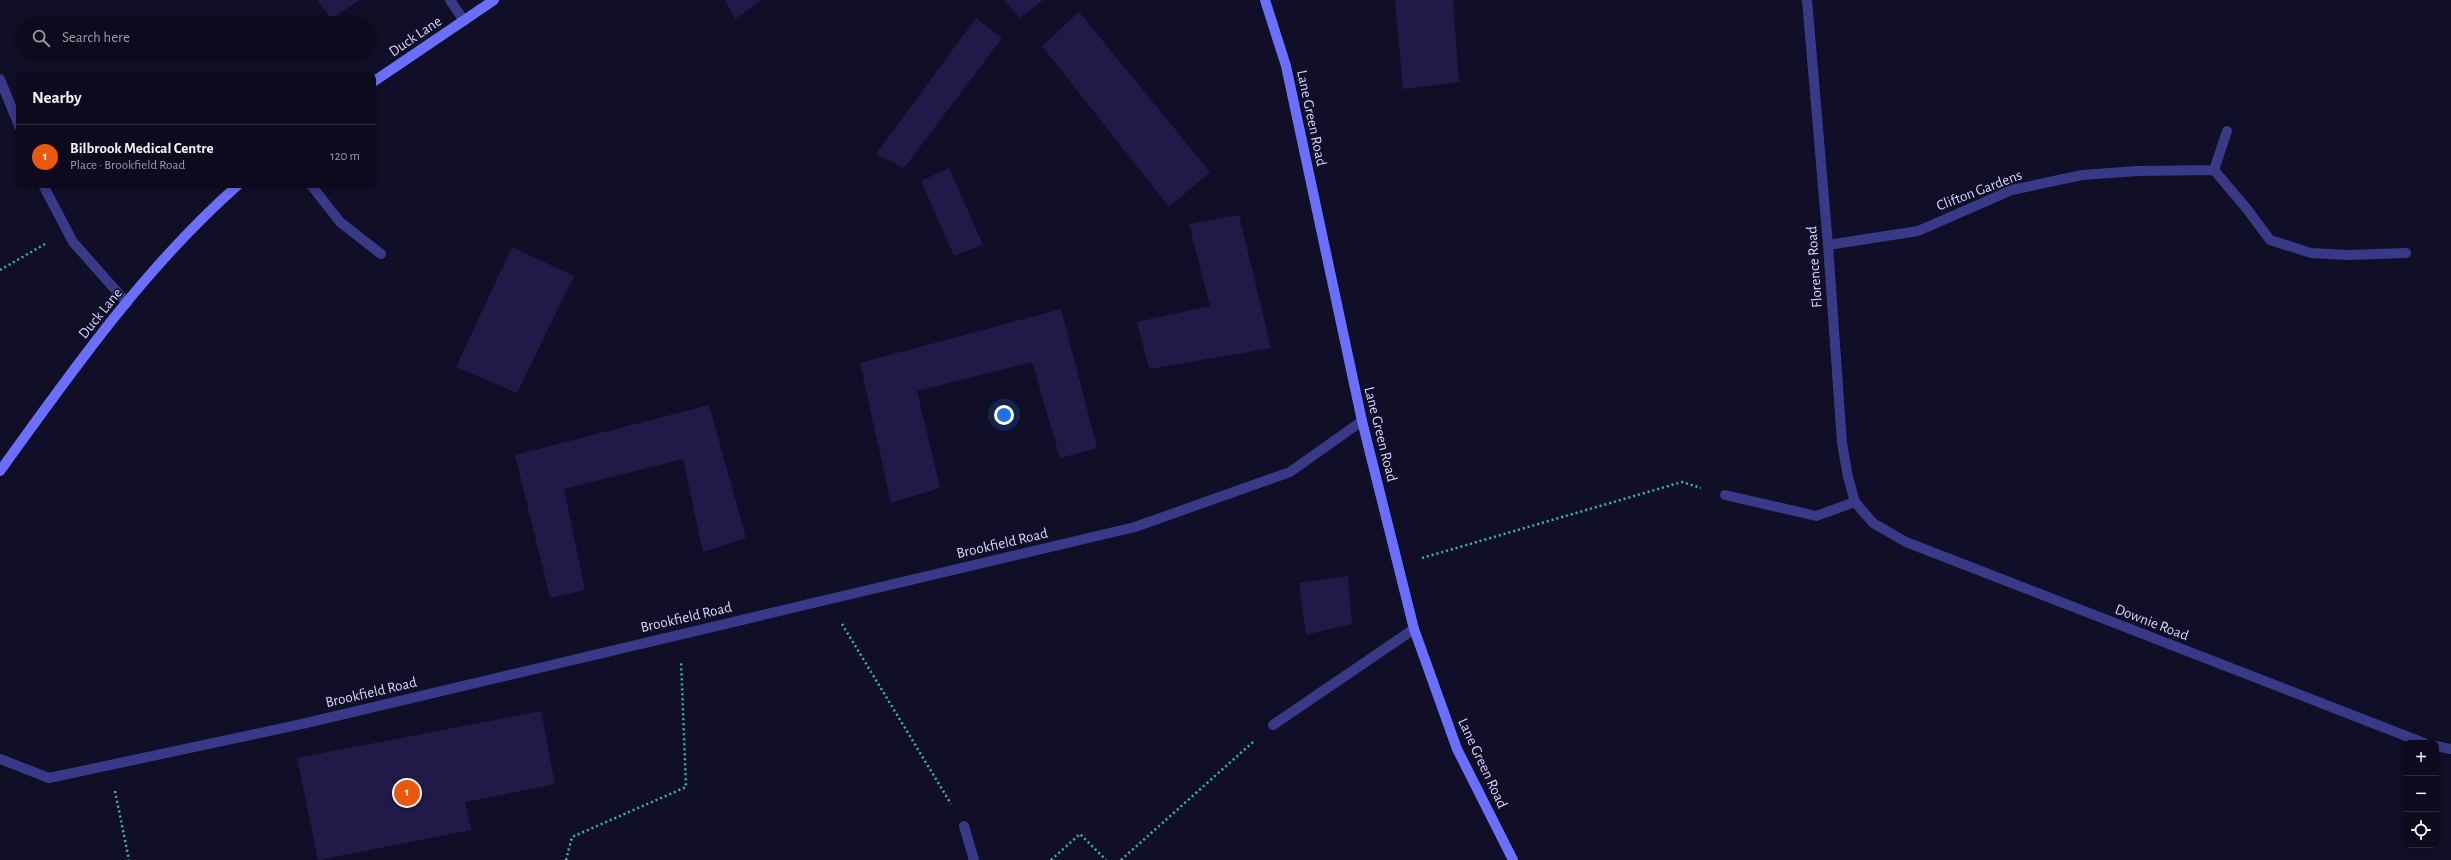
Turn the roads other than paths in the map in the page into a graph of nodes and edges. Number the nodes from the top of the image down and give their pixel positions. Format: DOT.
graph roads {
  1 [pos="450,0"];
  2 [pos="494,0"];
  3 [pos="1265,0"];
  4 [pos="1807,0"];
  5 [pos="464,21"];
  6 [pos="0,79"];
  7 [pos="376,80"];
  8 [pos="16,119"];
  9 [pos="2227,131"];
  10 [pos="2214,170"];
  11 [pos="45,188"];
  12 [pos="234,188"];
  13 [pos="313,188"];
  14 [pos="1828,245"];
  15 [pos="2406,253"];
  16 [pos="381,254"];
  17 [pos="127,303"];
  18 [pos="1362,421"];
  19 [pos="0,471"];
  20 [pos="1725,495"];
  21 [pos="1855,502"];
  22 [pos="1873,523"];
  23 [pos="1414,629"];
  24 [pos="1272,725"];
  25 [pos="2416,740"];
  26 [pos="2439,747"];
  27 [pos="2451,749"];
  28 [pos="0,759"];
  29 [pos="964,826"];
  30 [pos="974,860"];
  31 [pos="1513,860"];
  1 -- 5 [label="street"];
  2 -- 5 [label="street, Duck Lane"];
  3 -- 18 [label="street, Lane Green Road"];
  4 -- 14 [label="street, Florence Road"];
  5 -- 7 [label="street, Duck Lane"];
  6 -- 8 [label="street"];
  9 -- 10 [label="street"];
  10 -- 14 [label="street, Clifton Gardens"];
  10 -- 15 [label="street"];
  11 -- 17 [label="street"];
  12 -- 17 [label="street, Duck Lane"];
  13 -- 16 [label="street"];
  14 -- 21 [label="street, Florence Road"];
  17 -- 19 [label="street, Duck Lane"];
  18 -- 23 [label="street, Lane Green Road"];
  18 -- 28 [label="street, Brookfield Road"];
  20 -- 21 [label="street"];
  21 -- 22 [label="street, Florence Road"];
  22 -- 25 [label="street, Downie Road"];
  23 -- 24 [label="street"];
  23 -- 31 [label="street, Lane Green Road"];
  26 -- 27 [label="street"];
  29 -- 30 [label="street"];
}
